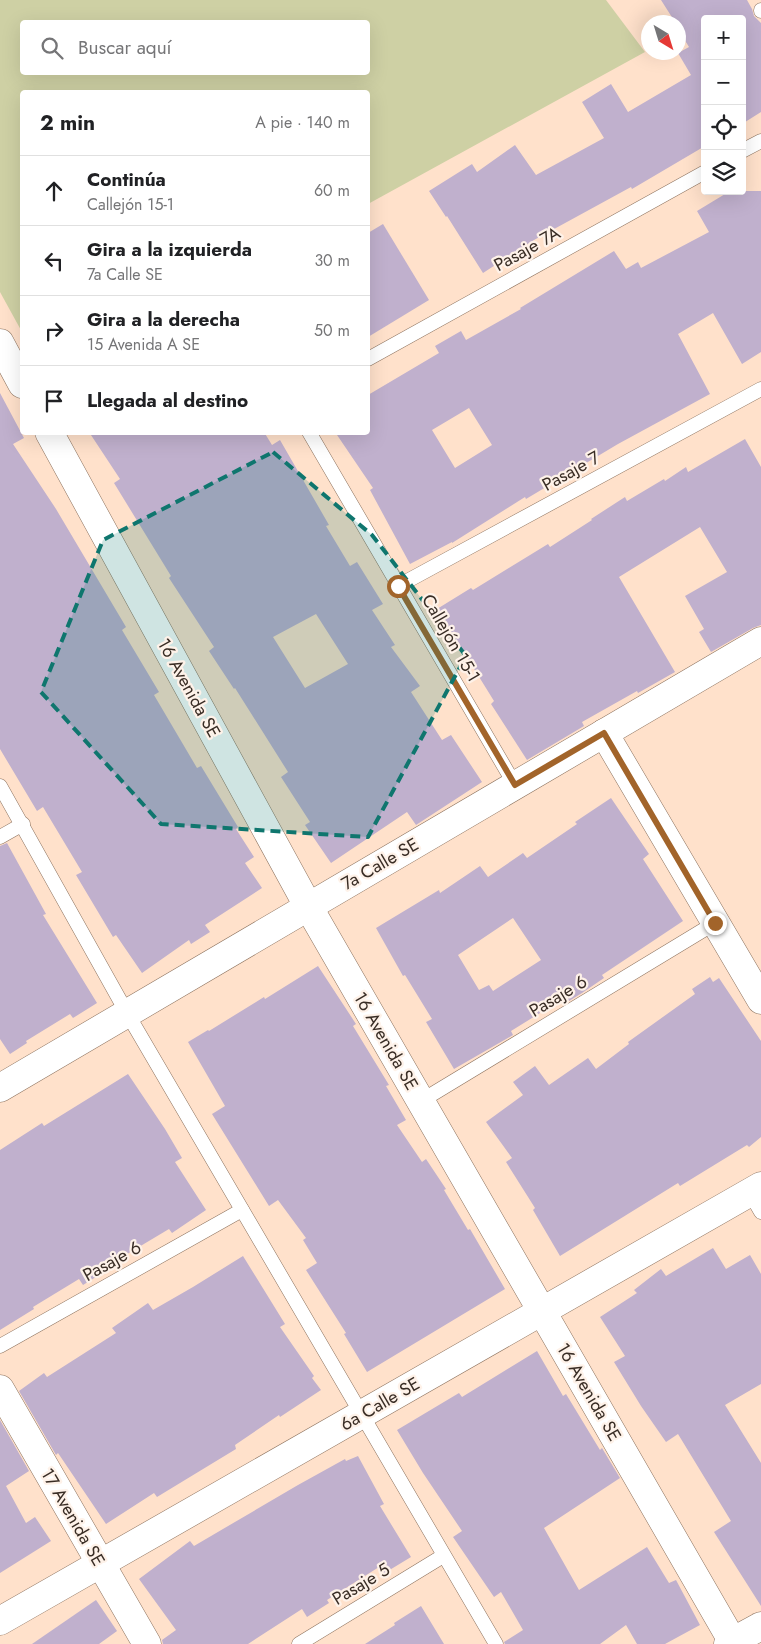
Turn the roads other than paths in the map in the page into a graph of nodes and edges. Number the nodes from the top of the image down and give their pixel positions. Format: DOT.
graph roads {
  1 [pos="761,141"];
  2 [pos="745,150"];
  3 [pos="701,174"];
  4 [pos="0,343"];
  5 [pos="370,358"];
  6 [pos="20,380"];
  7 [pos="761,389"];
  8 [pos="51,435"];
  9 [pos="310,435"];
  10 [pos="398,586"];
  11 [pos="761,640"];
  12 [pos="604,733"];
  13 [pos="515,785"];
  14 [pos="0,786"];
  15 [pos="23,824"];
  16 [pos="0,837"];
  17 [pos="308,906"];
  18 [pos="715,923"];
  19 [pos="761,1000"];
  20 [pos="127,1013"];
  21 [pos="0,1088"];
  22 [pos="421,1101"];
  23 [pos="757,1197"];
  24 [pos="242,1210"];
  25 [pos="542,1311"];
  26 [pos="0,1346"];
  27 [pos="0,1390"];
  28 [pos="362,1414"];
  29 [pos="443,1556"];
  30 [pos="100,1564"];
  31 [pos="0,1621"];
  32 [pos="761,1626"];
  33 [pos="732,1643"];
  34 [pos="146,1644"];
  35 [pos="299,1644"];
  36 [pos="496,1644"];
  1 -- 2 [label="lane"];
  3 -- 5 [label="lane, Pasaje 7A"];
  4 -- 6 [label="street"];
  7 -- 10 [label="lane, Pasaje 7"];
  8 -- 17 [label="street, 16 Avenida SE"];
  9 -- 10 [label="lane, Callejón 15-1"];
  10 -- 13 [label="lane, Callejón 15-1"];
  11 -- 12 [label="street, 7a Calle SE"];
  12 -- 13 [label="street, 7a Calle SE"];
  12 -- 18 [label="street"];
  13 -- 17 [label="street, 7a Calle SE"];
  14 -- 15 [label="lane"];
  15 -- 16 [label="lane"];
  15 -- 20 [label="lane"];
  17 -- 20 [label="street, 7a Calle SE"];
  17 -- 22 [label="street, 16 Avenida SE"];
  18 -- 19 [label="street"];
  18 -- 22 [label="lane, Pasaje 6"];
  20 -- 21 [label="street, 7a Calle SE"];
  20 -- 24 [label="lane"];
  22 -- 25 [label="street, 16 Avenida SE"];
  23 -- 25 [label="street, 6a Calle SE"];
  24 -- 26 [label="lane, Pasaje 6"];
  24 -- 28 [label="lane"];
  25 -- 28 [label="street, 6a Calle SE"];
  25 -- 33 [label="street, 16 Avenida SE"];
  27 -- 30 [label="street, 17 Avenida SE"];
  28 -- 29 [label="lane"];
  28 -- 30 [label="street, 6a Calle SE"];
  29 -- 35 [label="lane, Pasaje 5"];
  29 -- 36 [label="lane"];
  30 -- 31 [label="street, 6a Calle SE"];
  30 -- 34 [label="street, 17 Avenida SE"];
  32 -- 33 [label="street"];
}
